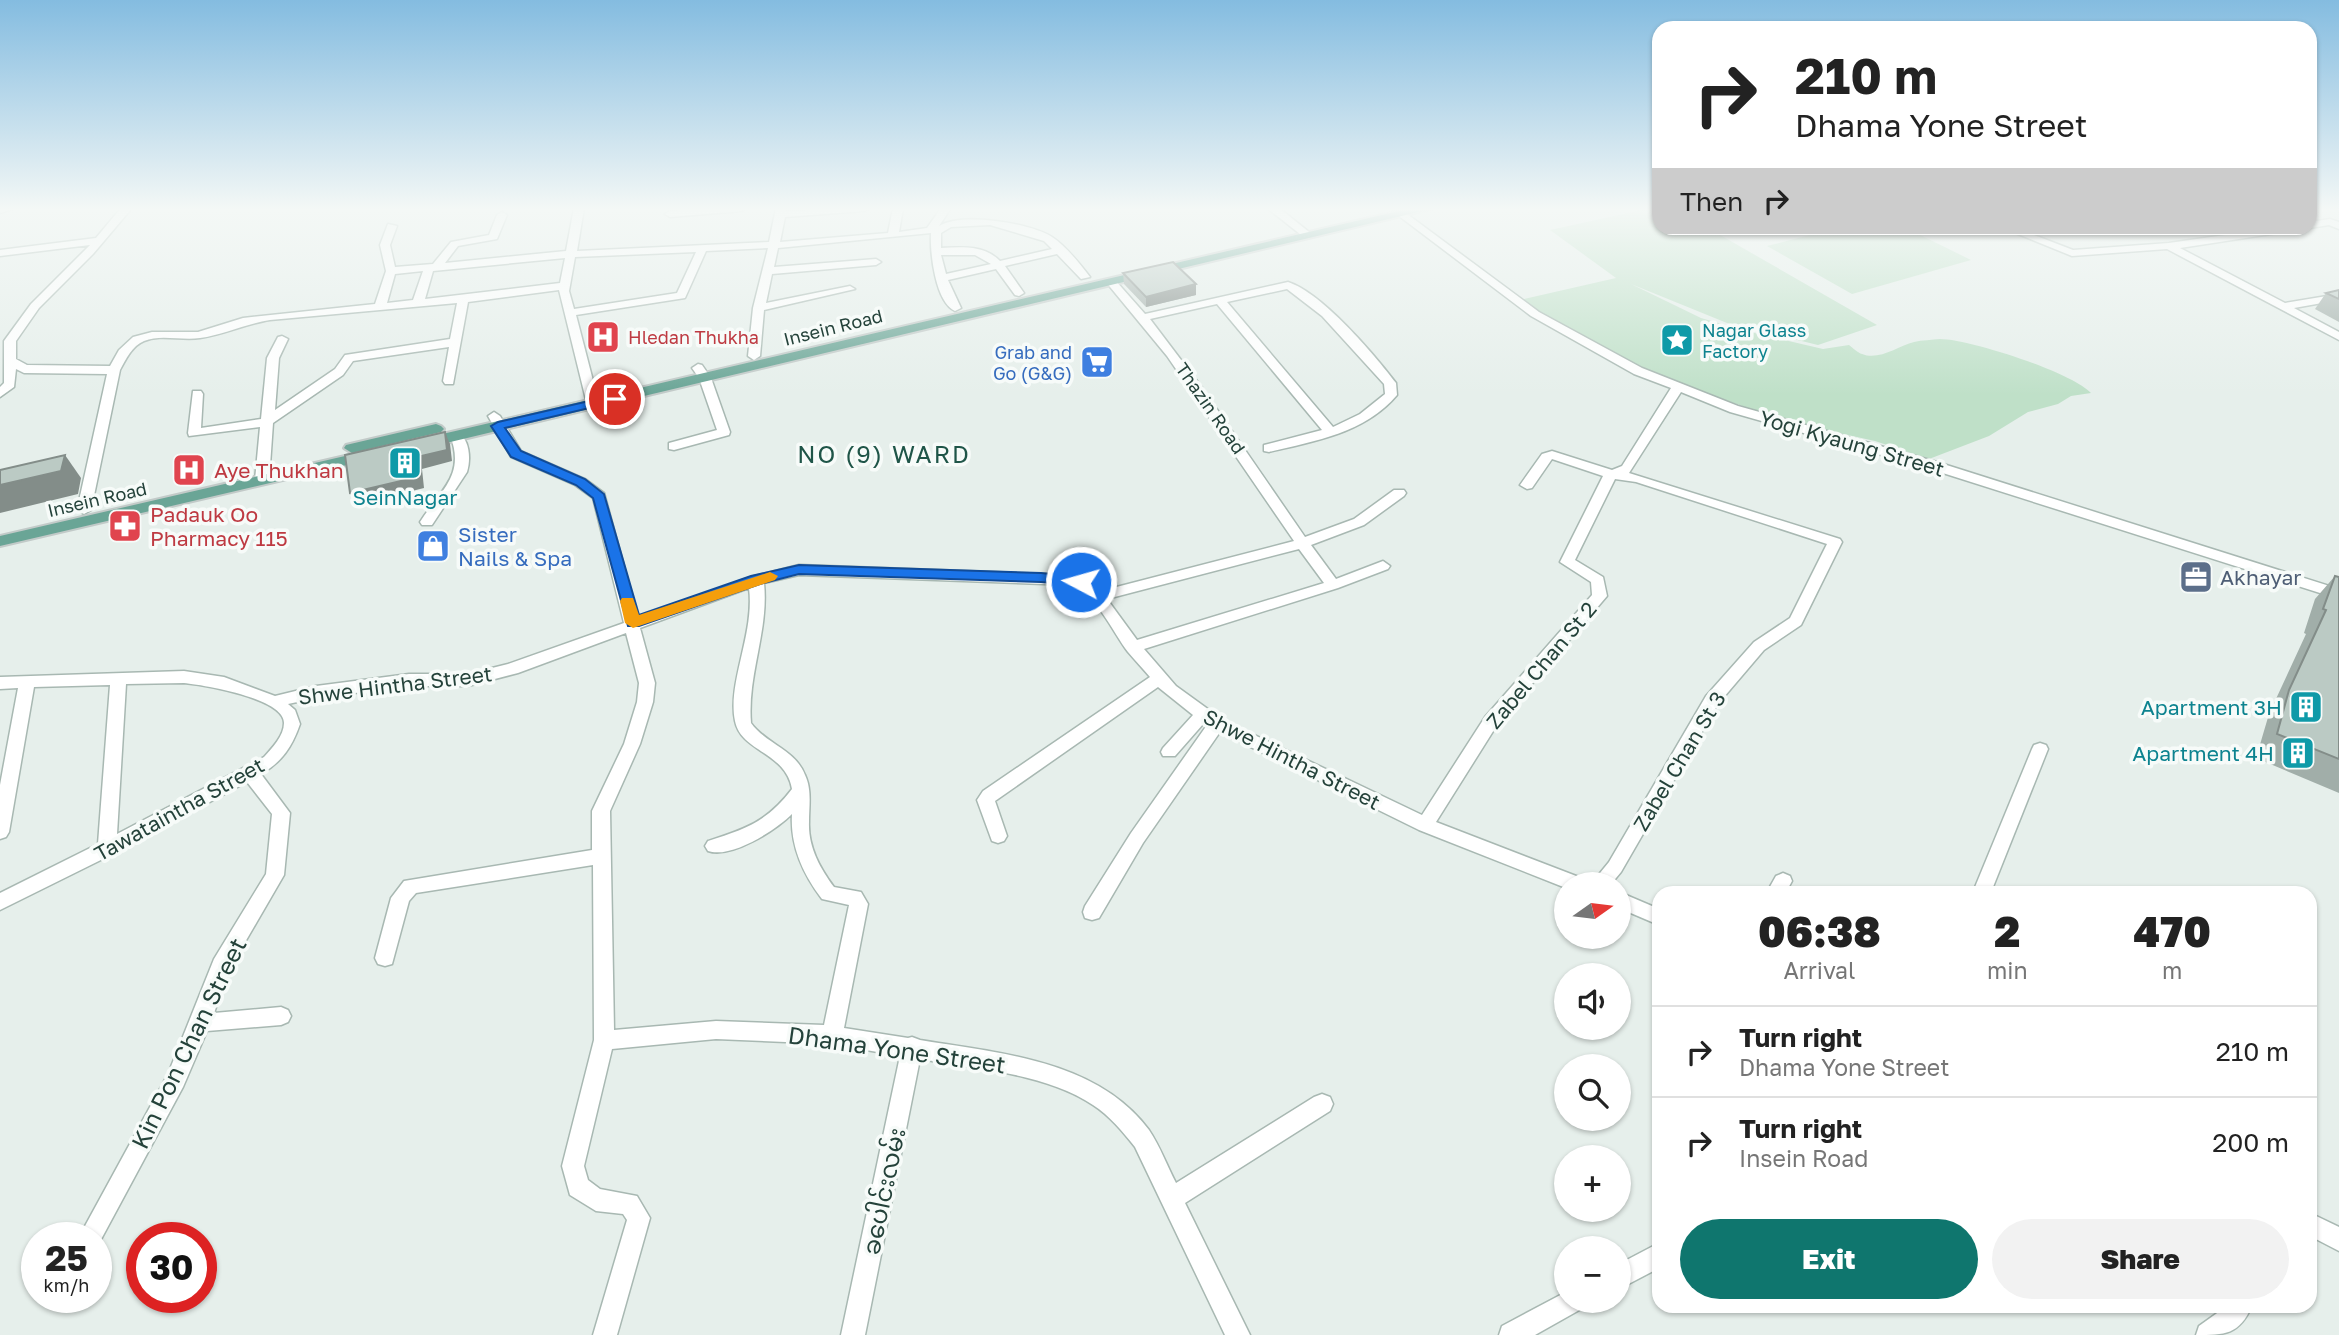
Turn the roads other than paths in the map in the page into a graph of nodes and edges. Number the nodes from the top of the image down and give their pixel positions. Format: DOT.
graph roads {
  1 [pos="71,270"];
  2 [pos="401,270"];
  3 [pos="431,270"];
  4 [pos="568,270"];
  5 [pos="692,270"];
  6 [pos="776,270"];
  7 [pos="938,270"];
  8 [pos="981,270"];
  9 [pos="1004,270"];
  10 [pos="1079,270"];
  11 [pos="1137,270"];
  12 [pos="1477,270"];
  13 [pos="2214,270"];
  14 [pos="391,271"];
  15 [pos="768,271"];
  16 [pos="1085,277"];
  17 [pos="1108,277"];
  18 [pos="940,279"];
  19 [pos="565,286"];
  20 [pos="850,289"];
  21 [pos="1019,293"];
  22 [pos="2339,297"];
  23 [pos="463,299"];
  24 [pos="1219,299"];
  25 [pos="418,303"];
  26 [pos="380,306"];
  27 [pos="2283,307"];
  28 [pos="759,308"];
  29 [pos="955,308"];
  30 [pos="569,313"];
  31 [pos="1145,317"];
  32 [pos="2339,337"];
  33 [pos="282,339"];
  34 [pos="456,342"];
  35 [pos="754,356"];
  36 [pos="9,360"];
  37 [pos="114,370"];
  38 [pos="701,373"];
  39 [pos="449,382"];
  40 [pos="1678,387"];
  41 [pos="0,393"];
  42 [pos="197,394"];
  43 [pos="592,399"];
  44 [pos="496,421"];
  45 [pos="266,422"];
  46 [pos="1331,433"];
  47 [pos="456,435"];
  48 [pos="674,446"];
  49 [pos="1269,448"];
  50 [pos="262,474"];
  51 [pos="1611,474"];
  52 [pos="1527,485"];
  53 [pos="1399,492"];
  54 [pos="84,510"];
  55 [pos="427,522"];
  56 [pos="0,529"];
  57 [pos="0,541"];
  58 [pos="1301,544"];
  59 [pos="1383,566"];
  60 [pos="756,580"];
  61 [pos="1333,585"];
  62 [pos="2339,594"];
  63 [pos="1098,597"];
  64 [pos="633,623"];
  65 [pos="1133,647"];
  66 [pos="1160,678"];
  67 [pos="118,681"];
  68 [pos="0,683"];
  69 [pos="27,684"];
  70 [pos="274,702"];
  71 [pos="1210,719"];
  72 [pos="2040,750"];
  73 [pos="1169,752"];
  74 [pos="250,773"];
  75 [pos="802,788"];
  76 [pos="1425,825"];
  77 [pos="0,832"];
  78 [pos="998,836"];
  79 [pos="714,846"];
  80 [pos="107,849"];
  81 [pos="603,856"];
  82 [pos="1611,872"];
  83 [pos="1554,875"];
  84 [pos="1984,886"];
  85 [pos="0,902"];
  86 [pos="1631,905"];
  87 [pos="1092,912"];
  88 [pos="1652,914"];
  89 [pos="386,958"];
  90 [pos="281,1016"];
  91 [pos="200,1023"];
  92 [pos="832,1035"];
  93 [pos="604,1040"];
  94 [pos="912,1046"];
  95 [pos="1322,1104"];
  96 [pos="1171,1199"];
  97 [pos="98,1222"];
  98 [pos="2317,1228"];
  99 [pos="2339,1239"];
  100 [pos="1652,1259"];
  101 [pos="1631,1270"];
  102 [pos="1554,1311"];
  103 [pos="2236,1313"];
  104 [pos="605,1335"];
  105 [pos="853,1335"];
  106 [pos="1238,1335"];
  107 [pos="1511,1335"];
  108 [pos="2208,1335"];
  1 -- 36 [label="street"];
  2 -- 14 [label="street"];
  3 -- 25 [label="street"];
  4 -- 19 [label="street"];
  5 -- 30 [label="street"];
  6 -- 15 [label="street"];
  7 -- 18 [label="street"];
  8 -- 18 [label="street"];
  9 -- 21 [label="street"];
  10 -- 16 [label="street"];
  11 -- 17 [label="main road, Insein Road"];
  12 -- 40 [label="street, Yogi Kyaung Street"];
  13 -- 27 [label="street"];
  14 -- 26 [label="street"];
  15 -- 28 [label="street"];
  16 -- 17 [label="main road, Insein Road"];
  16 -- 21 [label="main road, Insein Road"];
  17 -- 31 [label="street, Thazin Road"];
  17 -- 38 [label="main road, Insein Road"];
  18 -- 29 [label="street"];
  19 -- 23 [label="street"];
  19 -- 30 [label="street"];
  20 -- 28 [label="street"];
  21 -- 29 [label="main road, Insein Road"];
  22 -- 27 [label="street"];
  23 -- 25 [label="street"];
  23 -- 34 [label="street"];
  24 -- 31 [label="street"];
  24 -- 46 [label="street"];
  24 -- 46 [label="street"];
  25 -- 26 [label="street"];
  26 -- 37 [label="street"];
  27 -- 32 [label="street"];
  28 -- 35 [label="street"];
  29 -- 35 [label="main road, Insein Road"];
  30 -- 43 [label="street"];
  31 -- 58 [label="street, Thazin Road"];
  33 -- 45 [label="street"];
  34 -- 39 [label="street"];
  34 -- 45 [label="street"];
  35 -- 38 [label="main road, Insein Road"];
  36 -- 37 [label="street"];
  36 -- 41 [label="street"];
  37 -- 54 [label="street"];
  38 -- 43 [label="main road, Insein Road"];
  38 -- 48 [label="street"];
  40 -- 51 [label="street"];
  40 -- 62 [label="street, Yogi Kyaung Street"];
  42 -- 45 [label="street"];
  43 -- 44 [label="main road, Insein Road"];
  44 -- 47 [label="main road, Insein Road"];
  44 -- 50 [label="main road, Insein Road"];
  44 -- 64 [label="street"];
  45 -- 50 [label="street"];
  46 -- 49 [label="street"];
  47 -- 50 [label="main road, Insein Road"];
  47 -- 55 [label="street"];
  50 -- 54 [label="main road, Insein Road"];
  50 -- 57 [label="main road, Insein Road"];
  51 -- 52 [label="street"];
  51 -- 76 [label="street, Zabel Chan St 2"];
  51 -- 82 [label="street, Zabel Chan St 3"];
  53 -- 58 [label="street"];
  54 -- 56 [label="main road, Insein Road"];
  58 -- 61 [label="street, Thazin Road"];
  58 -- 63 [label="street"];
  59 -- 61 [label="street"];
  60 -- 63 [label="street, Shwe Hintha Street"];
  60 -- 64 [label="street, Shwe Hintha Street"];
  60 -- 75 [label="street"];
  61 -- 65 [label="street"];
  63 -- 65 [label="street, Shwe Hintha Street"];
  64 -- 70 [label="street, Shwe Hintha Street"];
  64 -- 81 [label="street"];
  65 -- 66 [label="street, Shwe Hintha Street"];
  66 -- 71 [label="street, Shwe Hintha Street"];
  66 -- 78 [label="street"];
  67 -- 69 [label="street"];
  67 -- 70 [label="street"];
  67 -- 80 [label="street"];
  68 -- 69 [label="street"];
  69 -- 77 [label="street"];
  70 -- 74 [label="street, Tawataintha Street"];
  71 -- 73 [label="street"];
  71 -- 76 [label="street, Shwe Hintha Street"];
  71 -- 87 [label="street"];
  72 -- 84 [label="street"];
  74 -- 80 [label="street, Tawataintha Street"];
  74 -- 91 [label="street, Kin Pon Chan Street"];
  75 -- 79 [label="street"];
  75 -- 92 [label="street"];
  76 -- 83 [label="street, Shwe Hintha Street"];
  80 -- 85 [label="street, Tawataintha Street"];
  81 -- 89 [label="street"];
  81 -- 93 [label="street"];
  86 -- 88 [label="street"];
  90 -- 91 [label="street"];
  91 -- 97 [label="street, Kin Pon Chan Street"];
  92 -- 93 [label="street, Dhama Yone Street"];
  92 -- 94 [label="street, Dhama Yone Street"];
  93 -- 104 [label="street"];
  94 -- 96 [label="street, Dhama Yone Street"];
  94 -- 105 [label="street, ခပေါင်းလမ်း"];
  95 -- 96 [label="street"];
  96 -- 106 [label="street, Dhama Yone Street"];
  98 -- 99 [label="street"];
  100 -- 101 [label="street"];
  102 -- 107 [label="street"];
  103 -- 108 [label="street"];
}
